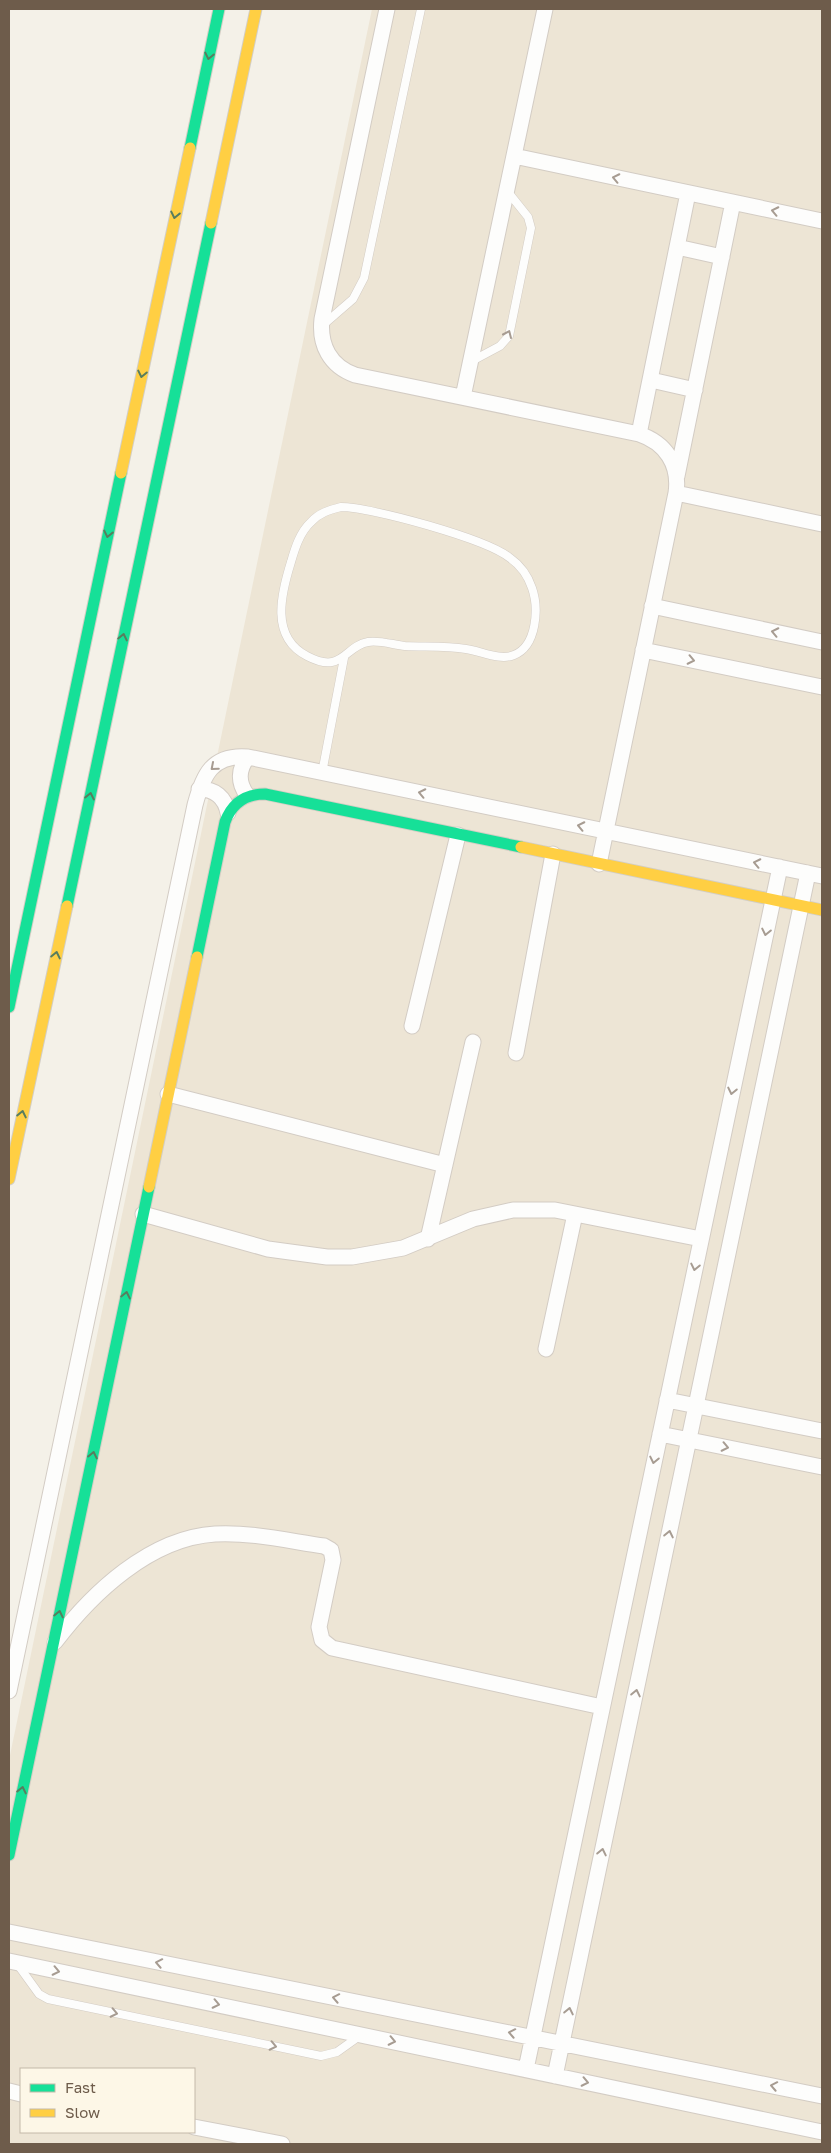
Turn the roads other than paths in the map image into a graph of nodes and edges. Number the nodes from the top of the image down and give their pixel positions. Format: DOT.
graph roads {
  1 [pos="219,9"];
  2 [pos="256,9"];
  3 [pos="387,9"];
  4 [pos="421,9"];
  5 [pos="545,9"];
  6 [pos="514,156"];
  7 [pos="507,190"];
  8 [pos="688,193"];
  9 [pos="733,202"];
  10 [pos="822,221"];
  11 [pos="677,247"];
  12 [pos="722,257"];
  13 [pos="321,326"];
  14 [pos="471,362"];
  15 [pos="650,380"];
  16 [pos="695,390"];
  17 [pos="463,397"];
  18 [pos="640,434"];
  19 [pos="677,477"];
  20 [pos="676,493"];
  21 [pos="822,524"];
  22 [pos="652,606"];
  23 [pos="822,642"];
  24 [pos="644,650"];
  25 [pos="344,658"];
  26 [pos="822,687"];
  27 [pos="248,757"];
  28 [pos="322,772"];
  29 [pos="199,789"];
  30 [pos="247,795"];
  31 [pos="228,813"];
  32 [pos="606,831"];
  33 [pos="458,834"];
  34 [pos="553,854"];
  35 [pos="599,864"];
  36 [pos="780,867"];
  37 [pos="815,875"];
  38 [pos="773,900"];
  39 [pos="801,906"];
  40 [pos="822,910"];
  41 [pos="9,1007"];
  42 [pos="412,1026"];
  43 [pos="473,1042"];
  44 [pos="516,1053"];
  45 [pos="168,1094"];
  46 [pos="445,1165"];
  47 [pos="9,1179"];
  48 [pos="143,1214"];
  49 [pos="575,1214"];
  50 [pos="428,1239"];
  51 [pos="701,1239"];
  52 [pos="546,1349"];
  53 [pos="667,1400"];
  54 [pos="696,1405"];
  55 [pos="822,1431"];
  56 [pos="660,1434"];
  57 [pos="689,1440"];
  58 [pos="822,1467"];
  59 [pos="53,1646"];
  60 [pos="9,1691"];
  61 [pos="602,1707"];
  62 [pos="9,1855"];
  63 [pos="9,1932"];
  64 [pos="11,1962"];
  65 [pos="362,2035"];
  66 [pos="532,2038"];
  67 [pos="562,2043"];
  68 [pos="526,2069"];
  69 [pos="555,2076"];
  70 [pos="822,2096"];
  71 [pos="195,2127"];
  72 [pos="822,2132"];
  73 [pos="282,2144"];
  1 -- 41 [label="street, one-way"];
  47 -- 2 [label="street, one-way"];
  3 -- 13 [label="street"];
  4 -- 13 [label="lane"];
  5 -- 6 [label="street"];
  6 -- 7 [label="street"];
  8 -- 6 [label="street, one-way"];
  7 -- 14 [label="street"];
  14 -- 7 [label="lane, one-way"];
  8 -- 9 [label="street"];
  8 -- 11 [label="street"];
  10 -- 9 [label="street, one-way"];
  9 -- 12 [label="street"];
  11 -- 12 [label="street"];
  11 -- 15 [label="street"];
  12 -- 16 [label="street"];
  13 -- 17 [label="street"];
  14 -- 17 [label="street"];
  15 -- 16 [label="street"];
  15 -- 18 [label="street"];
  16 -- 19 [label="street"];
  17 -- 18 [label="street"];
  18 -- 19 [label="street"];
  19 -- 20 [label="street"];
  20 -- 21 [label="street"];
  20 -- 22 [label="street"];
  23 -- 22 [label="street, one-way"];
  22 -- 24 [label="street"];
  24 -- 26 [label="street, one-way"];
  24 -- 32 [label="street"];
  25 -- 25 [label="lane"];
  25 -- 28 [label="lane"];
  27 -- 28 [label="street"];
  27 -- 29 [label="street, one-way"];
  27 -- 30 [label="street"];
  32 -- 28 [label="street, one-way"];
  29 -- 31 [label="street"];
  29 -- 60 [label="street"];
  30 -- 31 [label="street"];
  30 -- 33 [label="street"];
  31 -- 45 [label="street"];
  32 -- 35 [label="street"];
  36 -- 32 [label="street, one-way"];
  33 -- 34 [label="street"];
  33 -- 42 [label="street"];
  34 -- 35 [label="street"];
  34 -- 44 [label="street"];
  35 -- 38 [label="street"];
  36 -- 37 [label="street"];
  36 -- 38 [label="street"];
  37 -- 39 [label="street"];
  38 -- 39 [label="street"];
  38 -- 51 [label="street, one-way"];
  39 -- 40 [label="street"];
  39 -- 54 [label="street"];
  43 -- 46 [label="street"];
  45 -- 46 [label="street"];
  45 -- 48 [label="street"];
  46 -- 50 [label="street"];
  48 -- 50 [label="street"];
  59 -- 48 [label="street, one-way"];
  49 -- 50 [label="street"];
  49 -- 51 [label="street"];
  49 -- 52 [label="street"];
  51 -- 53 [label="street, one-way"];
  53 -- 54 [label="street"];
  53 -- 56 [label="street"];
  54 -- 55 [label="street"];
  54 -- 57 [label="street"];
  56 -- 57 [label="street"];
  56 -- 61 [label="street, one-way"];
  57 -- 58 [label="street, one-way"];
  67 -- 57 [label="street, one-way"];
  59 -- 61 [label="street"];
  62 -- 59 [label="street, one-way"];
  61 -- 66 [label="street"];
  66 -- 63 [label="street, one-way"];
  64 -- 65 [label="street, one-way"];
  64 -- 65 [label="lane, one-way"];
  65 -- 68 [label="street, one-way"];
  66 -- 67 [label="street"];
  66 -- 68 [label="street"];
  67 -- 69 [label="street"];
  70 -- 67 [label="street, one-way"];
  68 -- 69 [label="street"];
  69 -- 72 [label="street, one-way"];
  71 -- 73 [label="street"];
}
